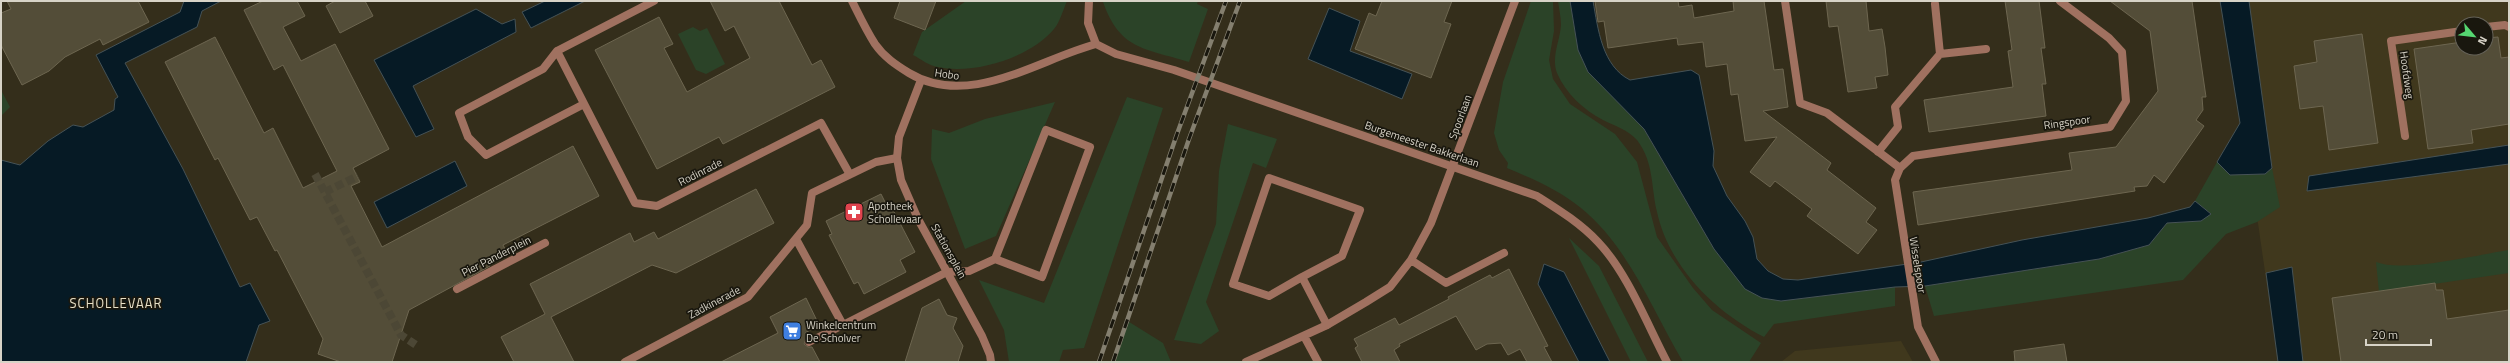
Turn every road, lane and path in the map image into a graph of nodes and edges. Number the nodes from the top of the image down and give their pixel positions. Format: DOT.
graph roads {
  1 [pos="654,1"];
  2 [pos="852,1"];
  3 [pos="1089,1"];
  4 [pos="1515,1"];
  5 [pos="1785,1"];
  6 [pos="2060,1"];
  7 [pos="1935,4"];
  8 [pos="2494,26"];
  9 [pos="2509,27"];
  10 [pos="2454,32"];
  11 [pos="1096,44"];
  12 [pos="1986,49"];
  13 [pos="557,51"];
  14 [pos="1940,54"];
  15 [pos="921,80"];
  16 [pos="584,104"];
  17 [pos="2405,136"];
  18 [pos="1878,152"];
  19 [pos="897,158"];
  20 [pos="1454,165"];
  21 [pos="1900,168"];
  22 [pos="850,173"];
  23 [pos="796,239"];
  24 [pos="545,243"];
  25 [pos="1504,253"];
  26 [pos="995,259"];
  27 [pos="1411,260"];
  28 [pos="947,272"];
  29 [pos="1302,277"];
  30 [pos="457,289"];
  31 [pos="843,325"];
  32 [pos="1328,325"];
  33 [pos="1304,336"];
  34 [pos="809,342"];
  35 [pos="625,362"];
  36 [pos="991,362"];
  37 [pos="1246,362"];
  38 [pos="1318,362"];
  39 [pos="1667,362"];
  40 [pos="1936,362"];
  1 -- 13 [label="street"];
  2 -- 15 [label="street, Hobo"];
  3 -- 11 [label="street"];
  4 -- 20 [label="street, Spoorlaan"];
  5 -- 18 [label="street"];
  6 -- 21 [label="street, Ringspoor"];
  7 -- 14 [label="street"];
  8 -- 9 [label="street"];
  10 -- 17 [label="street, Hoofdweg"];
  11 -- 15 [label="street, Hobo"];
  11 -- 20 [label="street, Burgemeester Bakkerlaan"];
  12 -- 14 [label="street"];
  13 -- 16 [label="street, Rodinrade"];
  13 -- 16 [label="street"];
  14 -- 18 [label="street"];
  15 -- 19 [label="street, Stationsplein"];
  16 -- 22 [label="street, Rodinrade"];
  18 -- 21 [label="street"];
  19 -- 22 [label="street, Zadkinerade"];
  19 -- 28 [label="street, Stationsplein"];
  20 -- 27 [label="street, Spoorlaan"];
  20 -- 39 [label="street, Burgemeester Bakkerlaan"];
  21 -- 40 [label="street, Wisselspoor"];
  22 -- 23 [label="street, Zadkinerade"];
  23 -- 31 [label="street"];
  23 -- 35 [label="street, Zadkinerade"];
  24 -- 30 [label="street, Pier Panderplein"];
  25 -- 27 [label="street"];
  26 -- 26 [label="street"];
  26 -- 28 [label="street"];
  27 -- 32 [label="street, Spoorlaan"];
  28 -- 31 [label="street"];
  28 -- 36 [label="street, Stationsplein"];
  29 -- 29 [label="street"];
  29 -- 32 [label="street"];
  31 -- 34 [label="street"];
  32 -- 33 [label="street, Spoorlaan"];
  33 -- 37 [label="street, Spoorlaan"];
  33 -- 38 [label="street"];
}
